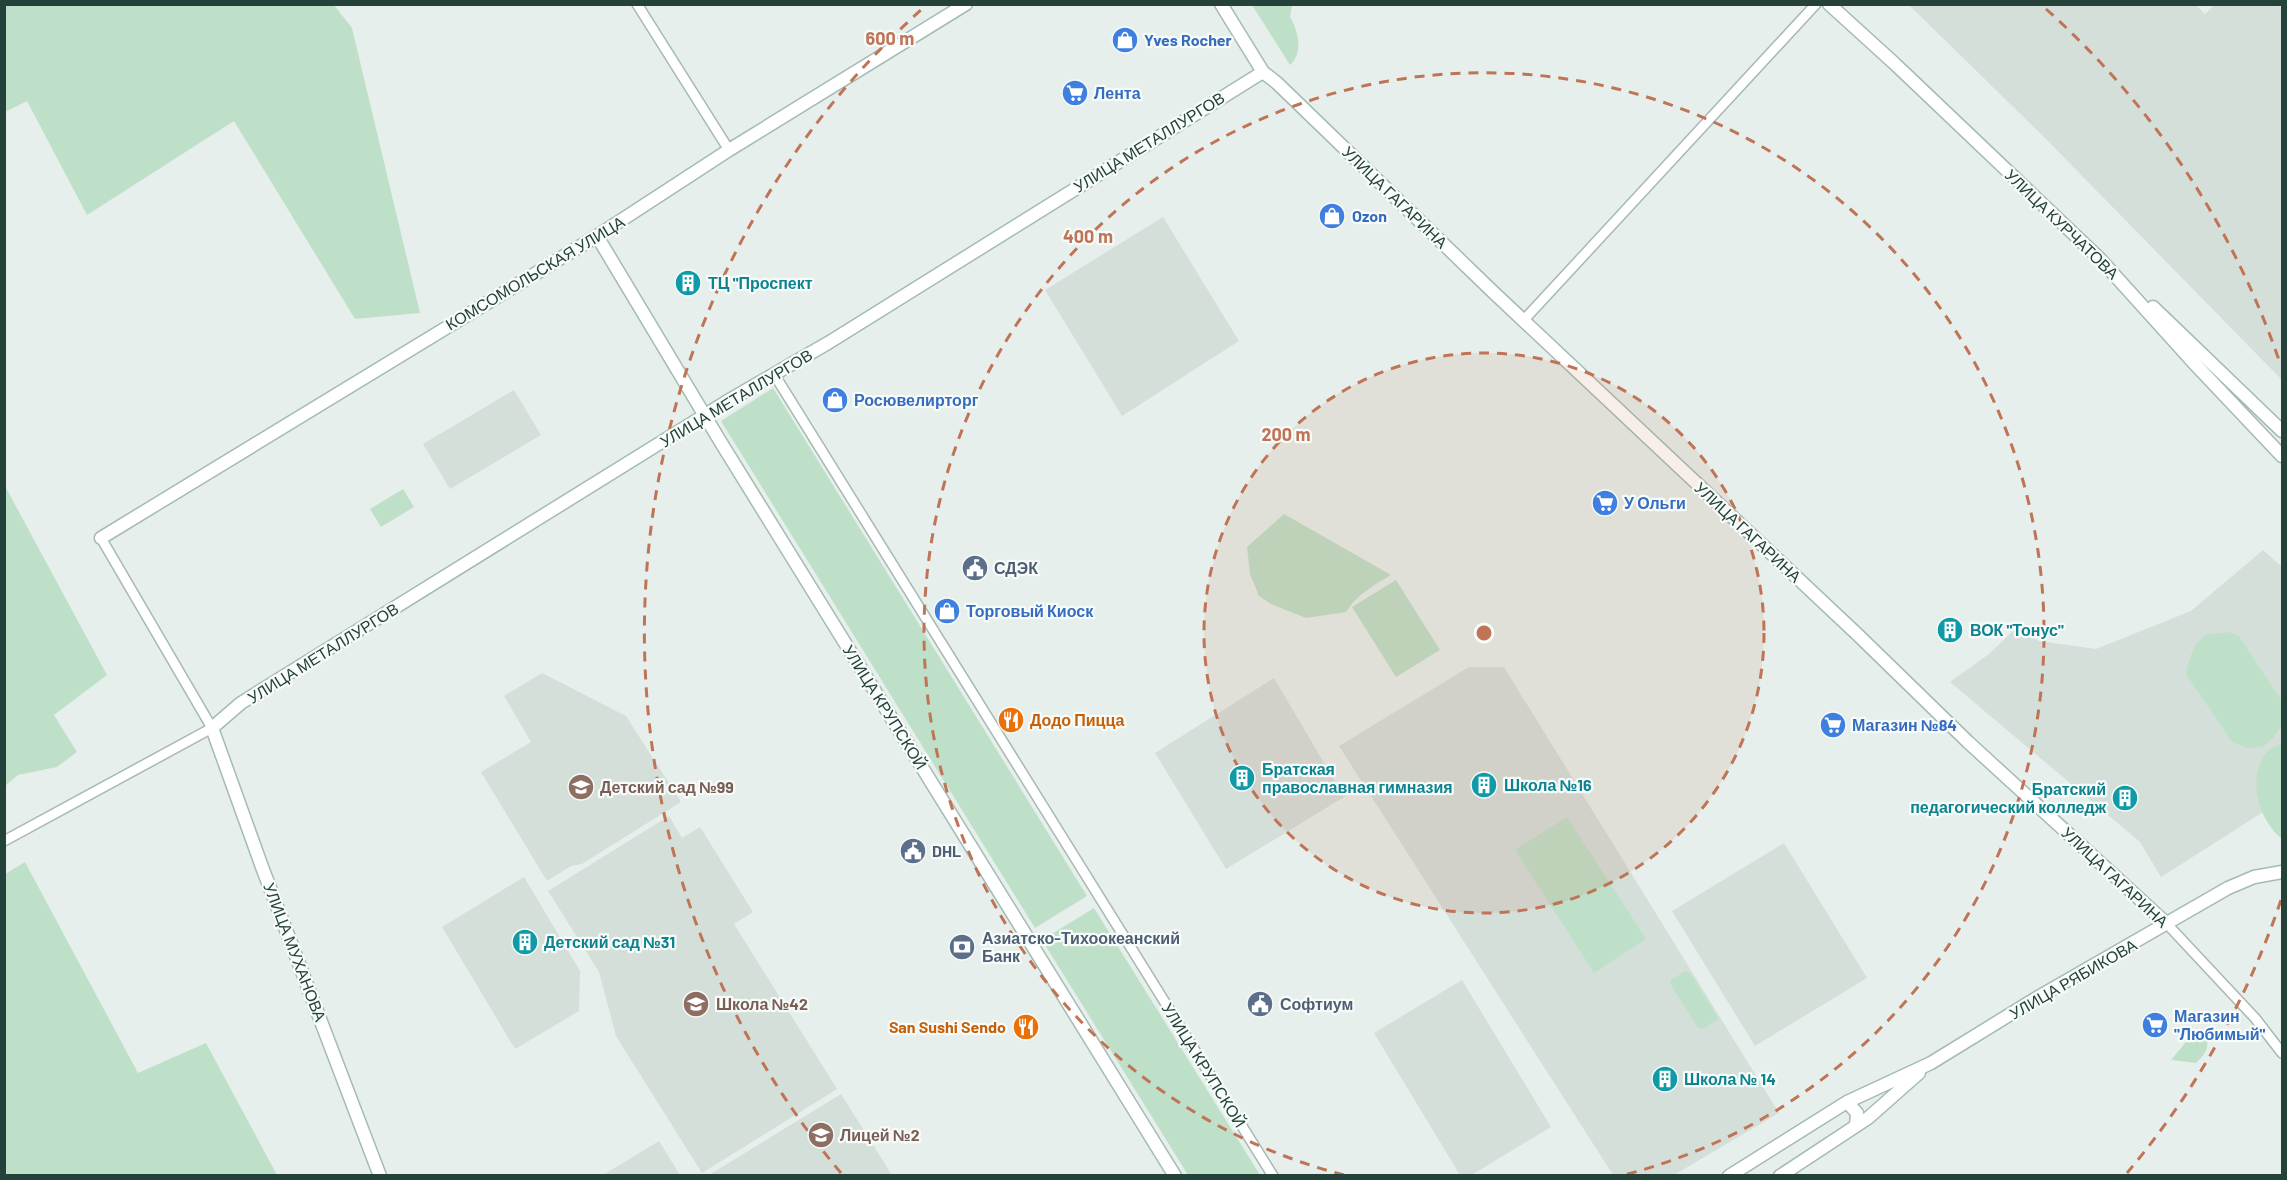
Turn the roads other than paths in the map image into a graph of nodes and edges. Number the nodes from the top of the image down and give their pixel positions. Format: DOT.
graph roads {
  1 [pos="637,4"];
  2 [pos="966,4"];
  3 [pos="1221,4"];
  4 [pos="1816,4"];
  5 [pos="1828,4"];
  6 [pos="1263,72"];
  7 [pos="729,150"];
  8 [pos="597,236"];
  9 [pos="2100,259"];
  10 [pos="1523,321"];
  11 [pos="774,374"];
  12 [pos="705,415"];
  13 [pos="2283,431"];
  14 [pos="2283,456"];
  15 [pos="101,538"];
  16 [pos="212,728"];
  17 [pos="4,841"];
  18 [pos="2283,872"];
  19 [pos="2167,924"];
  20 [pos="2283,1053"];
  21 [pos="1930,1063"];
  22 [pos="1847,1102"];
  23 [pos="1857,1126"];
  24 [pos="1788,1174"];
  25 [pos="380,1176"];
  26 [pos="1175,1176"];
  27 [pos="1273,1176"];
  28 [pos="1729,1176"];
  1 -- 7 [label="street"];
  2 -- 7 [label="street, КОМСОМОЛЬСКАЯ УЛИЦА"];
  3 -- 6 [label="street, УЛИЦА ГАГАРИНА"];
  4 -- 10 [label="street"];
  5 -- 9 [label="street, УЛИЦА КУРЧАТОВА"];
  6 -- 10 [label="street, УЛИЦА ГАГАРИНА"];
  6 -- 11 [label="street, УЛИЦА МЕТАЛЛУРГОВ"];
  7 -- 8 [label="street, КОМСОМОЛЬСКАЯ УЛИЦА"];
  8 -- 12 [label="street, УЛИЦА КРУПСКОЙ"];
  8 -- 15 [label="street, КОМСОМОЛЬСКАЯ УЛИЦА"];
  9 -- 13 [label="street"];
  9 -- 14 [label="street, УЛИЦА КУРЧАТОВА"];
  10 -- 19 [label="street, УЛИЦА ГАГАРИНА"];
  11 -- 12 [label="street, УЛИЦА МЕТАЛЛУРГОВ"];
  11 -- 27 [label="street, УЛИЦА КРУПСКОЙ"];
  12 -- 16 [label="street, УЛИЦА МЕТАЛЛУРГОВ"];
  12 -- 26 [label="street, УЛИЦА КРУПСКОЙ"];
  15 -- 16 [label="street"];
  16 -- 17 [label="street"];
  16 -- 25 [label="street, УЛИЦА МУХАНОВА"];
  18 -- 19 [label="street, УЛИЦА РЯБИКОВА"];
  19 -- 20 [label="street, УЛИЦА ГАГАРИНА"];
  19 -- 21 [label="street, УЛИЦА РЯБИКОВА"];
  21 -- 22 [label="street, УЛИЦА РЯБИКОВА"];
  21 -- 23 [label="street, УЛИЦА РЯБИКОВА"];
  22 -- 23 [label="street"];
  22 -- 28 [label="street, УЛИЦА РЯБИКОВА"];
  23 -- 24 [label="street, УЛИЦА РЯБИКОВА"];
}
